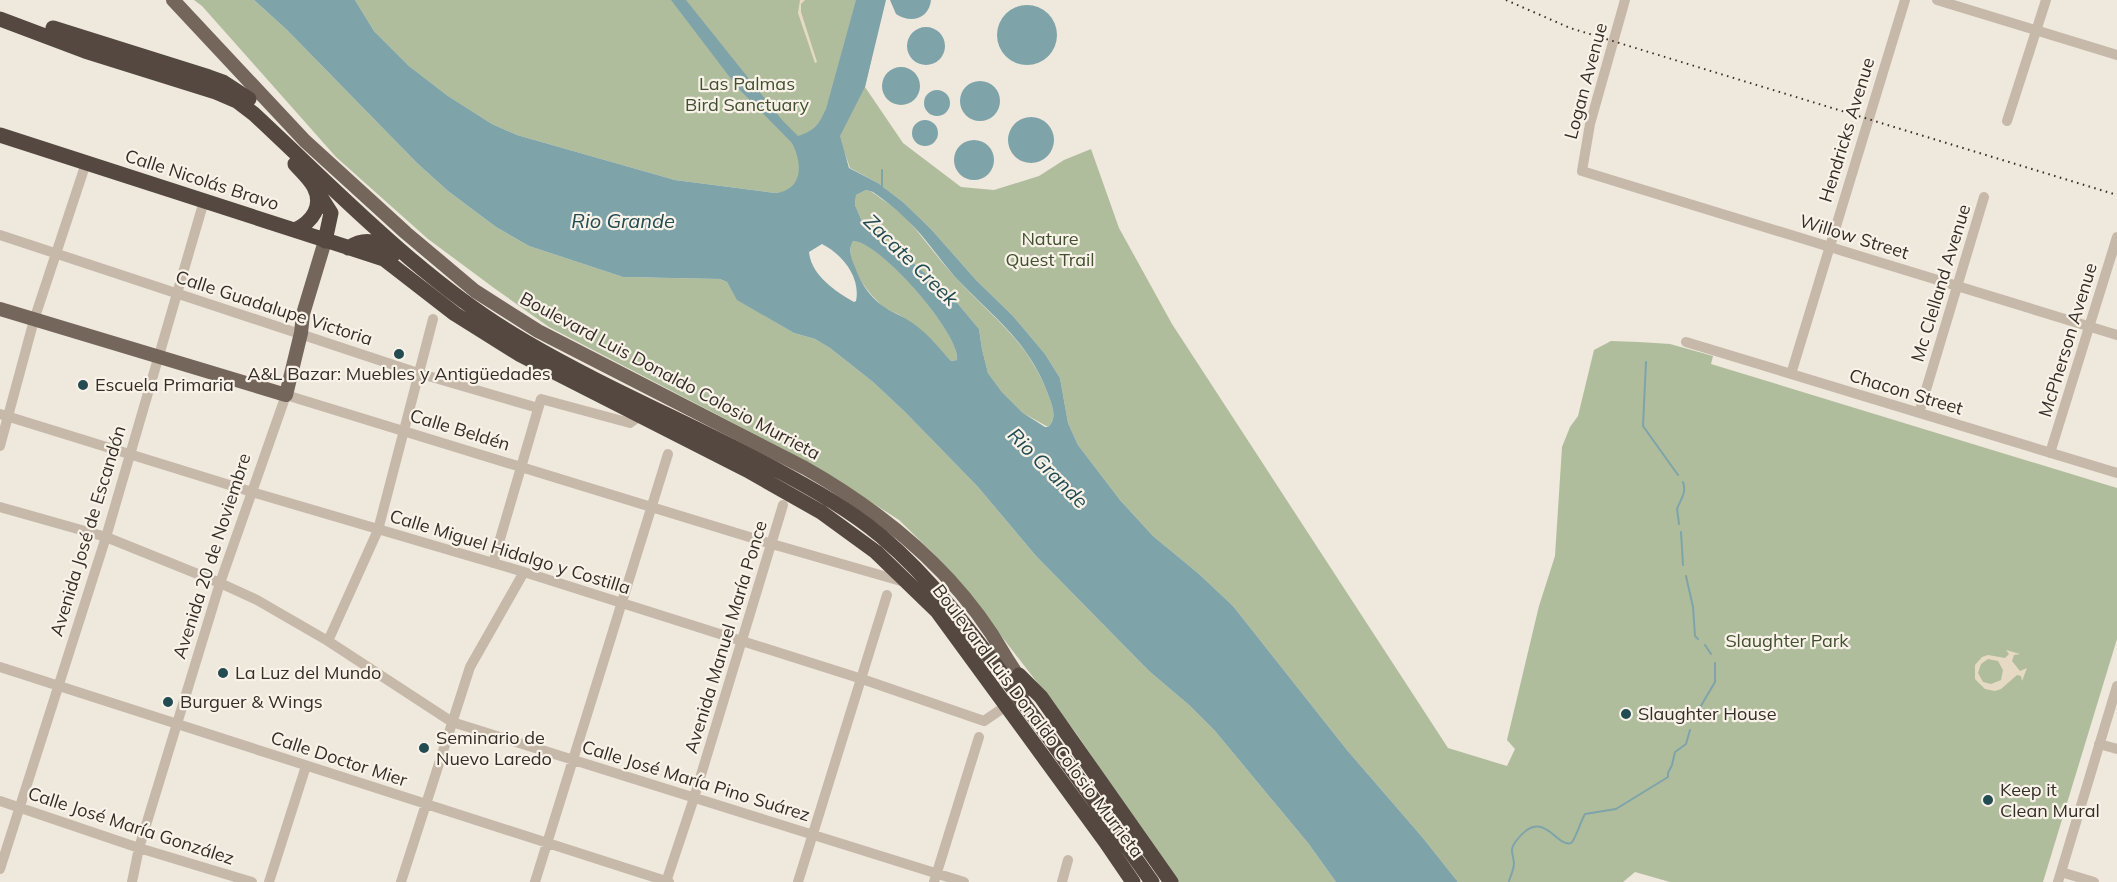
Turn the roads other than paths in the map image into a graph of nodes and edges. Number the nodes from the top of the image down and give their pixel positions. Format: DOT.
graph roads {
  1 [pos="173,0"];
  2 [pos="1625,0"];
  3 [pos="1905,0"];
  4 [pos="1937,0"];
  5 [pos="2046,0"];
  6 [pos="0,9"];
  7 [pos="0,19"];
  8 [pos="2037,31"];
  9 [pos="2117,55"];
  10 [pos="2007,122"];
  11 [pos="0,135"];
  12 [pos="278,138"];
  13 [pos="86,163"];
  14 [pos="1582,171"];
  15 [pos="314,187"];
  16 [pos="334,188"];
  17 [pos="1984,197"];
  18 [pos="204,201"];
  19 [pos="331,213"];
  20 [pos="295,230"];
  21 [pos="0,235"];
  22 [pos="2117,237"];
  23 [pos="325,241"];
  24 [pos="1829,247"];
  25 [pos="348,248"];
  26 [pos="54,253"];
  27 [pos="392,264"];
  28 [pos="1958,286"];
  29 [pos="448,289"];
  30 [pos="176,294"];
  31 [pos="0,309"];
  32 [pos="433,319"];
  33 [pos="34,320"];
  34 [pos="2089,326"];
  35 [pos="301,333"];
  36 [pos="2117,335"];
  37 [pos="1686,342"];
  38 [pos="158,356"];
  39 [pos="418,373"];
  40 [pos="1791,374"];
  41 [pos="286,395"];
  42 [pos="540,404"];
  43 [pos="1920,413"];
  44 [pos="4,415"];
  45 [pos="640,416"];
  46 [pos="403,431"];
  47 [pos="0,446"];
  48 [pos="130,452"];
  49 [pos="2050,453"];
  50 [pos="668,454"];
  51 [pos="522,467"];
  52 [pos="2117,473"];
  53 [pos="252,492"];
  54 [pos="783,505"];
  55 [pos="652,506"];
  56 [pos="0,507"];
  57 [pos="378,530"];
  58 [pos="106,537"];
  59 [pos="772,544"];
  60 [pos="493,563"];
  61 [pos="524,572"];
  62 [pos="220,583"];
  63 [pos="911,584"];
  64 [pos="887,595"];
  65 [pos="622,603"];
  66 [pos="328,641"];
  67 [pos="742,642"];
  68 [pos="0,666"];
  69 [pos="1019,675"];
  70 [pos="862,679"];
  71 [pos="58,686"];
  72 [pos="2117,686"];
  73 [pos="1020,697"];
  74 [pos="1006,706"];
  75 [pos="452,722"];
  76 [pos="176,724"];
  77 [pos="979,737"];
  78 [pos="2099,744"];
  79 [pos="2117,749"];
  80 [pos="573,760"];
  81 [pos="306,766"];
  82 [pos="694,798"];
  83 [pos="0,801"];
  84 [pos="427,804"];
  85 [pos="20,808"];
  86 [pos="813,835"];
  87 [pos="548,843"];
  88 [pos="139,848"];
  89 [pos="1068,860"];
  90 [pos="0,869"];
  91 [pos="2059,877"];
  92 [pos="936,878"];
  93 [pos="132,882"];
  94 [pos="252,882"];
  95 [pos="269,882"];
  96 [pos="401,882"];
  97 [pos="535,882"];
  98 [pos="667,882"];
  99 [pos="798,882"];
  100 [pos="964,882"];
  101 [pos="1062,882"];
  102 [pos="1132,882"];
  103 [pos="1152,882"];
  104 [pos="1171,882"];
  105 [pos="2094,882"];
  1 -- 69 [label="main road, Boulevard Luis Donaldo Colosio Murrieta"];
  2 -- 14 [label="street, Logan Avenue"];
  3 -- 24 [label="street, Hendricks Avenue"];
  4 -- 8 [label="street"];
  5 -- 8 [label="street"];
  6 -- 16 [label="highway"];
  7 -- 12 [label="highway, Boulevard Luis Donaldo Colosio Murrieta"];
  8 -- 9 [label="street"];
  8 -- 10 [label="street"];
  11 -- 13 [label="highway, Calle Nicolás Bravo"];
  12 -- 15 [label="highway"];
  12 -- 16 [label="highway, Boulevard Luis Donaldo Colosio Murrieta"];
  13 -- 18 [label="highway, Calle Nicolás Bravo"];
  13 -- 26 [label="street"];
  14 -- 24 [label="street, Willow Street"];
  15 -- 19 [label="highway"];
  15 -- 20 [label="highway"];
  16 -- 19 [label="highway"];
  16 -- 29 [label="highway, Boulevard Luis Donaldo Colosio Murrieta"];
  17 -- 28 [label="street, Mc Clelland Avenue"];
  18 -- 20 [label="highway, Calle Nicolás Bravo"];
  18 -- 30 [label="street, Avenida José de Escandón"];
  19 -- 23 [label="highway"];
  20 -- 23 [label="highway, Calle Nicolás Bravo"];
  21 -- 26 [label="street, Calle Guadalupe Victoria"];
  22 -- 34 [label="street, McPherson Avenue"];
  23 -- 25 [label="highway, Calle Nicolás Bravo"];
  23 -- 35 [label="main road, Avenida 20 de Noviembre"];
  24 -- 28 [label="street, Willow Street"];
  24 -- 40 [label="street, Hendricks Avenue"];
  25 -- 27 [label="highway, Calle Nicolás Bravo"];
  25 -- 29 [label="highway"];
  26 -- 30 [label="street, Calle Guadalupe Victoria"];
  26 -- 33 [label="street"];
  27 -- 45 [label="highway, Boulevard Luis Donaldo Colosio Murrieta"];
  28 -- 34 [label="street, Willow Street"];
  28 -- 43 [label="street, Mc Clelland Avenue"];
  29 -- 73 [label="highway, Boulevard Luis Donaldo Colosio Murrieta"];
  30 -- 35 [label="street, Calle Guadalupe Victoria"];
  30 -- 38 [label="street, Avenida José de Escandón"];
  31 -- 33 [label="main road, Calle Beldén"];
  32 -- 39 [label="street"];
  33 -- 38 [label="main road, Calle Beldén"];
  33 -- 44 [label="street"];
  34 -- 36 [label="street, Willow Street"];
  34 -- 49 [label="street, McPherson Avenue"];
  35 -- 39 [label="street, Calle Guadalupe Victoria"];
  35 -- 41 [label="main road, Avenida 20 de Noviembre"];
  37 -- 40 [label="street, Chacon Street"];
  38 -- 41 [label="main road, Calle Beldén"];
  38 -- 48 [label="street, Avenida José de Escandón"];
  39 -- 42 [label="street, Calle Guadalupe Victoria"];
  39 -- 46 [label="street"];
  40 -- 43 [label="street, Chacon Street"];
  41 -- 46 [label="street, Calle Beldén"];
  41 -- 53 [label="street, Avenida 20 de Noviembre"];
  42 -- 45 [label="street, Calle Guadalupe Victoria"];
  42 -- 51 [label="street"];
  43 -- 49 [label="street, Chacon Street"];
  44 -- 47 [label="street"];
  44 -- 48 [label="street, Calle Miguel Hidalgo y Costilla"];
  45 -- 63 [label="highway, Boulevard Luis Donaldo Colosio Murrieta"];
  46 -- 51 [label="street, Calle Beldén"];
  46 -- 57 [label="street"];
  48 -- 53 [label="street, Calle Miguel Hidalgo y Costilla"];
  48 -- 58 [label="street, Avenida José de Escandón"];
  49 -- 52 [label="street, Chacon Street"];
  50 -- 55 [label="street"];
  51 -- 55 [label="street, Calle Beldén"];
  51 -- 60 [label="street"];
  53 -- 57 [label="street, Calle Miguel Hidalgo y Costilla"];
  53 -- 62 [label="street, Avenida 20 de Noviembre"];
  54 -- 59 [label="street, Avenida Manuel María Ponce"];
  55 -- 59 [label="street, Calle Beldén"];
  55 -- 65 [label="street"];
  56 -- 58 [label="street, Calle José María Pino Suárez"];
  57 -- 60 [label="street, Calle Miguel Hidalgo y Costilla"];
  57 -- 66 [label="street"];
  58 -- 62 [label="street, Calle José María Pino Suárez"];
  58 -- 71 [label="street, Avenida José de Escandón"];
  59 -- 63 [label="street, Calle Beldén"];
  59 -- 67 [label="street, Avenida Manuel María Ponce"];
  60 -- 61 [label="street, Calle Miguel Hidalgo y Costilla"];
  61 -- 65 [label="street, Calle Miguel Hidalgo y Costilla"];
  61 -- 75 [label="street"];
  62 -- 66 [label="street, Calle José María Pino Suárez"];
  62 -- 76 [label="street, Avenida 20 de Noviembre"];
  63 -- 74 [label="highway, Boulevard Luis Donaldo Colosio Murrieta"];
  64 -- 70 [label="street"];
  65 -- 67 [label="street, Calle Miguel Hidalgo y Costilla"];
  65 -- 80 [label="street"];
  66 -- 75 [label="street, Calle José María Pino Suárez"];
  67 -- 70 [label="street, Calle Miguel Hidalgo y Costilla"];
  67 -- 82 [label="street, Avenida Manuel María Ponce"];
  68 -- 71 [label="street, Calle Doctor Mier"];
  69 -- 73 [label="main road, Boulevard Luis Donaldo Colosio Murrieta"];
  69 -- 104 [label="highway"];
  70 -- 74 [label="street, Calle Miguel Hidalgo y Costilla"];
  70 -- 86 [label="street"];
  71 -- 76 [label="street, Calle Doctor Mier"];
  71 -- 85 [label="street, Avenida José de Escandón"];
  72 -- 78 [label="street"];
  73 -- 74 [label="main road"];
  73 -- 103 [label="highway, Boulevard Luis Donaldo Colosio Murrieta"];
  74 -- 102 [label="highway, Boulevard Luis Donaldo Colosio Murrieta"];
  75 -- 80 [label="street, Calle José María Pino Suárez"];
  75 -- 84 [label="street"];
  76 -- 81 [label="street, Calle Doctor Mier"];
  76 -- 88 [label="street, Avenida 20 de Noviembre"];
  77 -- 92 [label="street"];
  78 -- 79 [label="street"];
  78 -- 91 [label="street"];
  80 -- 82 [label="street, Calle José María Pino Suárez"];
  80 -- 87 [label="street"];
  81 -- 84 [label="street, Calle Doctor Mier"];
  81 -- 95 [label="street"];
  82 -- 86 [label="street, Calle José María Pino Suárez"];
  82 -- 98 [label="street, Avenida Manuel María Ponce"];
  83 -- 85 [label="street, Calle José María González"];
  84 -- 87 [label="street, Calle Doctor Mier"];
  84 -- 96 [label="street"];
  85 -- 88 [label="street, Calle José María González"];
  85 -- 90 [label="street, Avenida José de Escandón"];
  86 -- 92 [label="street, Calle José María Pino Suárez"];
  86 -- 99 [label="street"];
  87 -- 97 [label="street"];
  87 -- 98 [label="street, Calle Doctor Mier"];
  88 -- 93 [label="street, Avenida 20 de Noviembre"];
  88 -- 94 [label="street, Calle José María González"];
  89 -- 101 [label="street"];
  91 -- 105 [label="street"];
  92 -- 100 [label="street, Calle José María Pino Suárez"];
}
